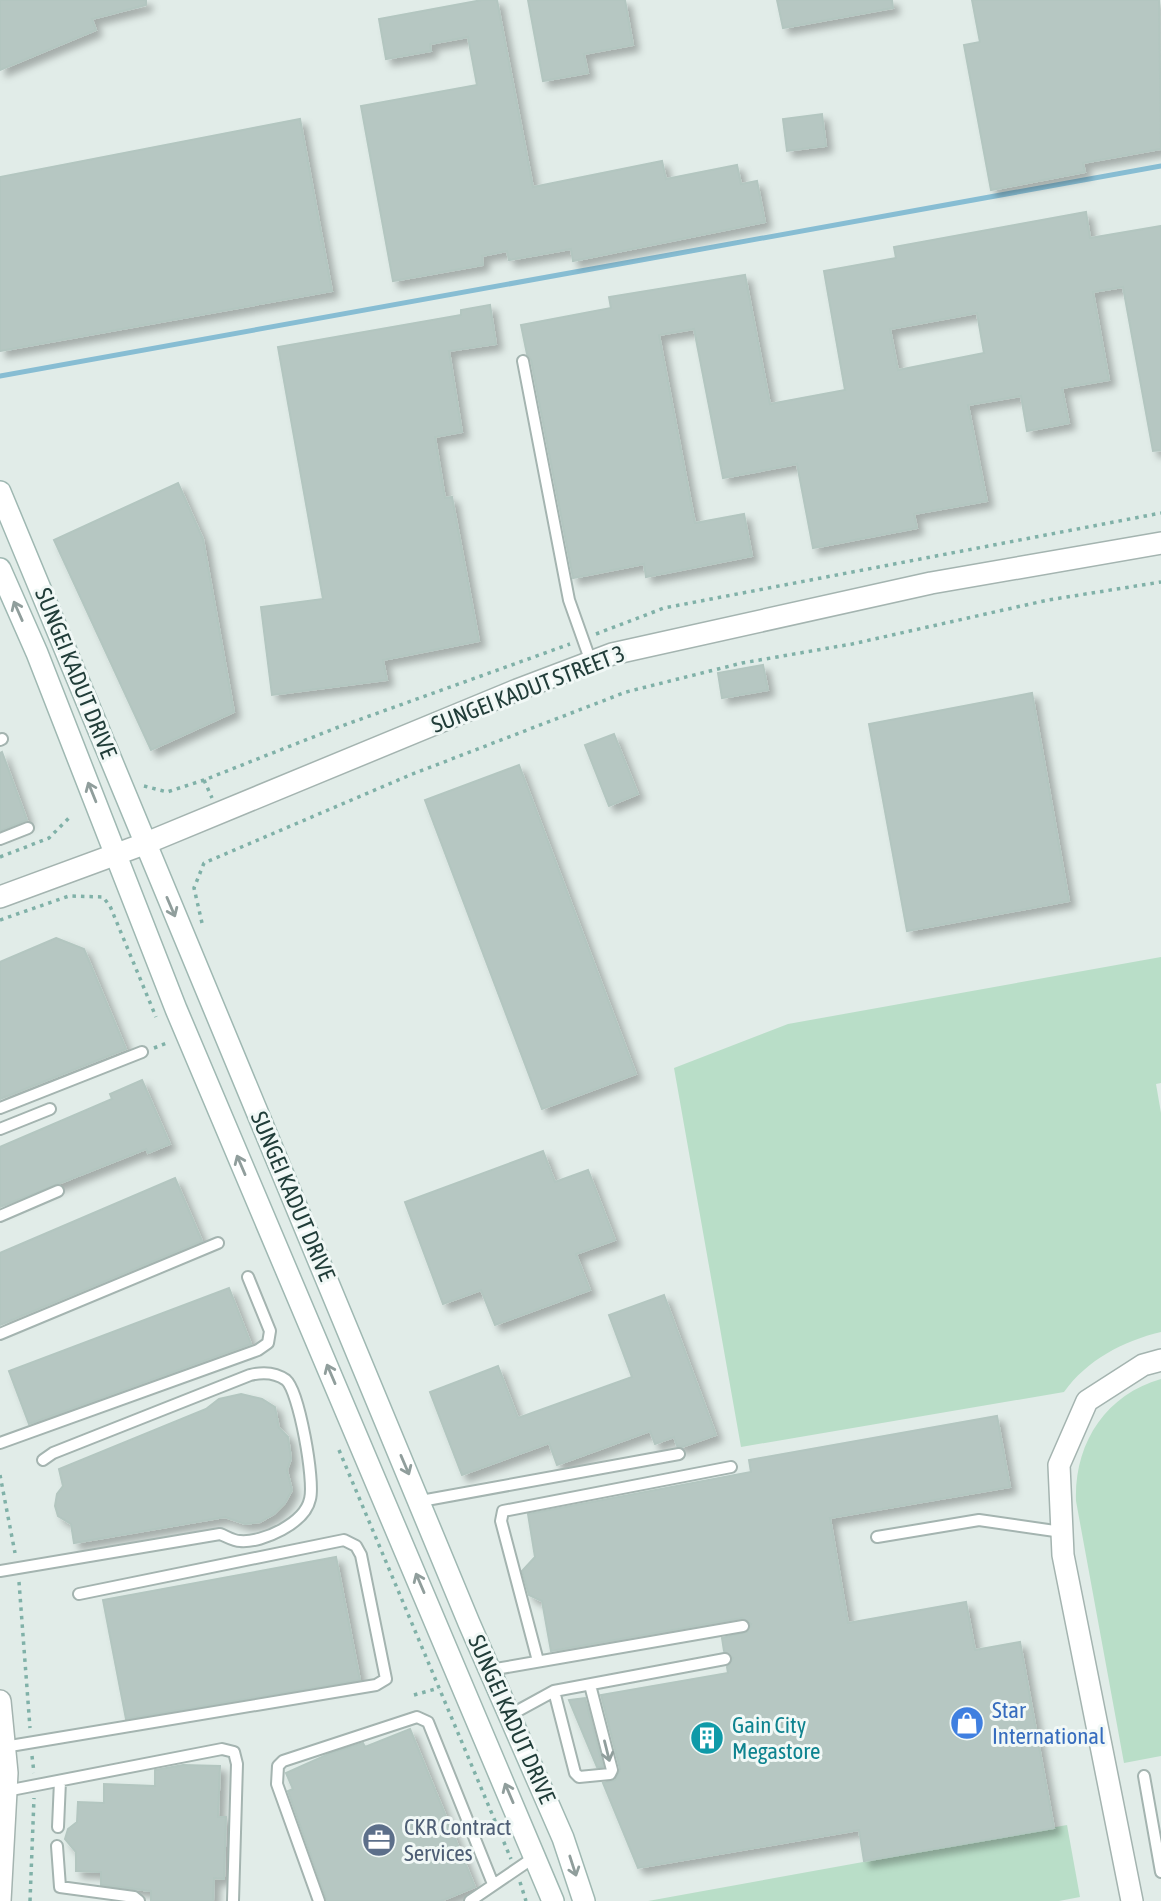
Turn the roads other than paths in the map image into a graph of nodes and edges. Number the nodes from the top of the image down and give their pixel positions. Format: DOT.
graph roads {
  1 [pos="523,361"];
  2 [pos="0,492"];
  3 [pos="1161,543"];
  4 [pos="0,569"];
  5 [pos="591,662"];
  6 [pos="28,828"];
  7 [pos="0,839"];
  8 [pos="144,844"];
  9 [pos="117,855"];
  10 [pos="0,897"];
  11 [pos="142,1052"];
  12 [pos="0,1108"];
  13 [pos="50,1109"];
  14 [pos="0,1129"];
  15 [pos="58,1191"];
  16 [pos="0,1216"];
  17 [pos="218,1243"];
  18 [pos="248,1278"];
  19 [pos="0,1334"];
  20 [pos="1161,1360"];
  21 [pos="0,1443"];
  22 [pos="679,1454"];
  23 [pos="43,1460"];
  24 [pos="731,1467"];
  25 [pos="421,1501"];
  26 [pos="1062,1532"];
  27 [pos="877,1537"];
  28 [pos="0,1572"];
  29 [pos="79,1594"];
  30 [pos="743,1626"];
  31 [pos="725,1659"];
  32 [pos="538,1661"];
  33 [pos="490,1670"];
  34 [pos="590,1685"];
  35 [pos="554,1691"];
  36 [pos="0,1701"];
  37 [pos="510,1714"];
  38 [pos="4,1747"];
  39 [pos="1144,1776"];
  40 [pos="60,1781"];
  41 [pos="6,1791"];
  42 [pos="2,1824"];
  43 [pos="58,1827"];
  44 [pos="57,1846"];
  45 [pos="536,1856"];
  46 [pos="1161,1872"];
  47 [pos="493,1884"];
  48 [pos="0,1901"];
  49 [pos="139,1901"];
  50 [pos="233,1901"];
  51 [pos="319,1901"];
  52 [pos="470,1901"];
  53 [pos="553,1901"];
  54 [pos="584,1901"];
  55 [pos="1132,1901"];
  1 -- 5 [label="lane"];
  2 -- 8 [label="main road, SUNGEI KADUT DRIVE"];
  3 -- 5 [label="main road, SUNGEI KADUT STREET 3"];
  9 -- 4 [label="main road, SUNGEI KADUT DRIVE, one-way"];
  5 -- 8 [label="main road, SUNGEI KADUT STREET 3"];
  6 -- 7 [label="lane"];
  8 -- 9 [label="main road, SUNGEI KADUT STREET 3"];
  8 -- 25 [label="main road, SUNGEI KADUT DRIVE, one-way"];
  9 -- 10 [label="main road, SUNGEI KADUT STREET 3"];
  45 -- 9 [label="main road, SUNGEI KADUT DRIVE, one-way"];
  11 -- 12 [label="lane"];
  13 -- 14 [label="lane"];
  15 -- 16 [label="lane"];
  17 -- 19 [label="lane"];
  18 -- 21 [label="lane"];
  20 -- 26 [label="main road"];
  22 -- 25 [label="lane"];
  23 -- 28 [label="lane"];
  24 -- 32 [label="lane"];
  25 -- 33 [label="main road, SUNGEI KADUT DRIVE"];
  26 -- 27 [label="lane"];
  26 -- 55 [label="main road"];
  29 -- 38 [label="lane"];
  30 -- 32 [label="lane"];
  31 -- 34 [label="lane"];
  32 -- 33 [label="lane"];
  33 -- 37 [label="main road, SUNGEI KADUT DRIVE"];
  34 -- 35 [label="lane"];
  34 -- 35 [label="lane, one-way"];
  35 -- 37 [label="lane"];
  36 -- 38 [label="main road"];
  37 -- 54 [label="main road, SUNGEI KADUT DRIVE, one-way"];
  38 -- 41 [label="main road"];
  39 -- 46 [label="lane"];
  40 -- 41 [label="lane"];
  40 -- 43 [label="lane"];
  40 -- 50 [label="lane"];
  41 -- 42 [label="main road"];
  42 -- 48 [label="main road"];
  44 -- 49 [label="lane"];
  45 -- 47 [label="lane"];
  45 -- 53 [label="main road, SUNGEI KADUT DRIVE"];
  47 -- 51 [label="lane"];
  47 -- 52 [label="lane"];
}
